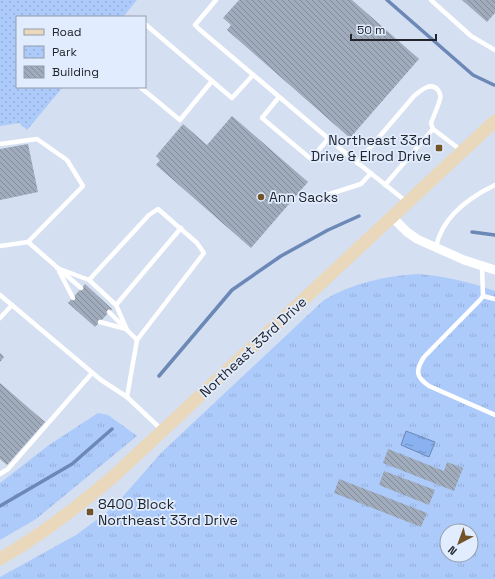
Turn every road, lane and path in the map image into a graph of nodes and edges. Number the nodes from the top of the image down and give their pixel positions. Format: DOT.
graph roads {
  1 [pos="216,0"];
  2 [pos="431,0"];
  3 [pos="146,25"];
  4 [pos="495,50"];
  5 [pos="253,75"];
  6 [pos="212,81"];
  7 [pos="141,88"];
  8 [pos="279,97"];
  9 [pos="495,121"];
  10 [pos="433,129"];
  11 [pos="328,139"];
  12 [pos="0,144"];
  13 [pos="463,151"];
  14 [pos="357,163"];
  15 [pos="371,173"];
  16 [pos="386,185"];
  17 [pos="495,185"];
  18 [pos="311,200"];
  19 [pos="408,203"];
  20 [pos="392,217"];
  21 [pos="181,228"];
  22 [pos="28,242"];
  23 [pos="0,246"];
  24 [pos="436,247"];
  25 [pos="482,266"];
  26 [pos="57,268"];
  27 [pos="495,270"];
  28 [pos="89,280"];
  29 [pos="82,288"];
  30 [pos="0,295"];
  31 [pos="483,296"];
  32 [pos="73,298"];
  33 [pos="495,298"];
  34 [pos="12,305"];
  35 [pos="116,305"];
  36 [pos="109,312"];
  37 [pos="0,318"];
  38 [pos="100,322"];
  39 [pos="127,330"];
  40 [pos="137,340"];
  41 [pos="92,373"];
  42 [pos="127,397"];
  43 [pos="495,415"];
  44 [pos="164,431"];
  45 [pos="0,474"];
  46 [pos="0,559"];
  1 -- 5 [label="lane"];
  2 -- 4 [label="lane"];
  3 -- 6 [label="lane"];
  5 -- 6 [label="lane"];
  5 -- 8 [label="lane"];
  6 -- 7 [label="lane"];
  8 -- 11 [label="lane"];
  8 -- 11 [label="lane"];
  9 -- 13 [label="main road, Northeast 33rd Drive"];
  10 -- 13 [label="lane"];
  10 -- 14 [label="lane"];
  10 -- 16 [label="lane"];
  11 -- 14 [label="lane"];
  12 -- 22 [label="lane"];
  13 -- 19 [label="main road, Northeast 33rd Drive"];
  14 -- 15 [label="lane"];
  15 -- 16 [label="lane"];
  15 -- 18 [label="lane"];
  16 -- 19 [label="lane"];
  17 -- 24 [label="lane"];
  19 -- 20 [label="main road, Northeast 33rd Drive"];
  20 -- 24 [label="street"];
  20 -- 44 [label="main road, Northeast 33rd Drive"];
  21 -- 28 [label="lane"];
  21 -- 35 [label="lane"];
  21 -- 40 [label="lane"];
  22 -- 23 [label="lane"];
  22 -- 26 [label="lane"];
  24 -- 25 [label="street"];
  25 -- 27 [label="street"];
  25 -- 31 [label="lane"];
  26 -- 28 [label="lane"];
  26 -- 29 [label="lane"];
  26 -- 32 [label="lane"];
  28 -- 35 [label="lane"];
  30 -- 34 [label="lane"];
  31 -- 33 [label="lane"];
  31 -- 43 [label="lane"];
  34 -- 37 [label="lane"];
  34 -- 41 [label="lane"];
  35 -- 39 [label="lane"];
  36 -- 39 [label="lane"];
  38 -- 39 [label="lane"];
  39 -- 40 [label="lane"];
  40 -- 42 [label="lane"];
  41 -- 42 [label="lane"];
  41 -- 45 [label="lane"];
  42 -- 44 [label="lane"];
  44 -- 46 [label="main road, Northeast 33rd Drive"];
}
